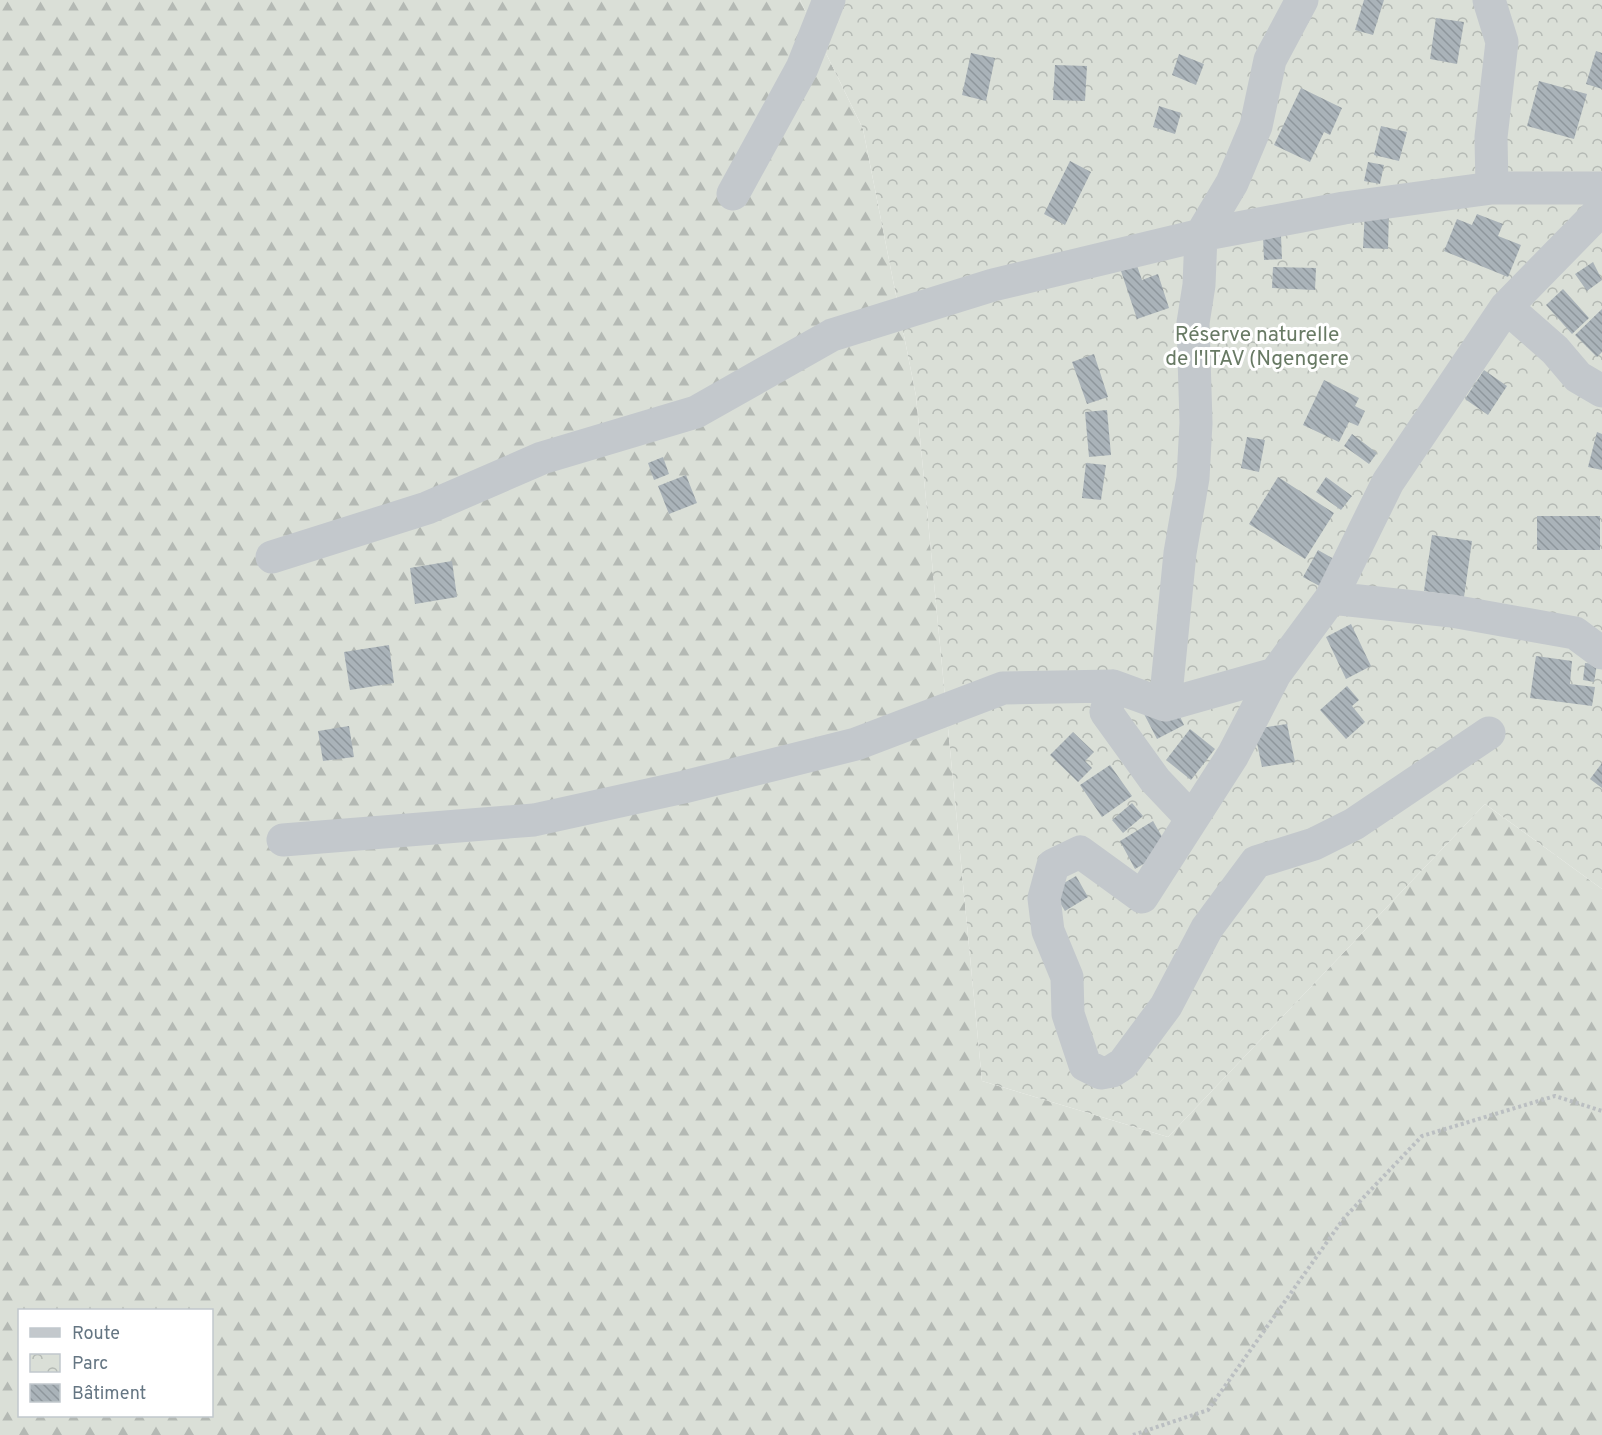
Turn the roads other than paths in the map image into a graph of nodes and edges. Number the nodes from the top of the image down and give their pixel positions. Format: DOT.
graph roads {
  1 [pos="829,0"];
  2 [pos="1302,0"];
  3 [pos="1489,0"];
  4 [pos="1492,188"];
  5 [pos="1602,189"];
  6 [pos="733,194"];
  7 [pos="1602,209"];
  8 [pos="1201,235"];
  9 [pos="1506,307"];
  10 [pos="1602,392"];
  11 [pos="272,557"];
  12 [pos="1330,598"];
  13 [pos="1602,653"];
  14 [pos="1275,674"];
  15 [pos="1113,686"];
  16 [pos="1165,705"];
  17 [pos="1489,733"];
  18 [pos="1192,819"];
  19 [pos="283,840"];
  1 -- 6 [label="street"];
  2 -- 8 [label="street"];
  3 -- 4 [label="street"];
  4 -- 5 [label="street"];
  4 -- 8 [label="street"];
  7 -- 9 [label="street"];
  8 -- 11 [label="street"];
  8 -- 16 [label="street"];
  9 -- 10 [label="street"];
  9 -- 12 [label="street"];
  12 -- 13 [label="street"];
  12 -- 14 [label="street"];
  14 -- 16 [label="street"];
  14 -- 18 [label="street"];
  15 -- 16 [label="street"];
  15 -- 18 [label="street"];
  15 -- 19 [label="street"];
  17 -- 18 [label="street"];
}
